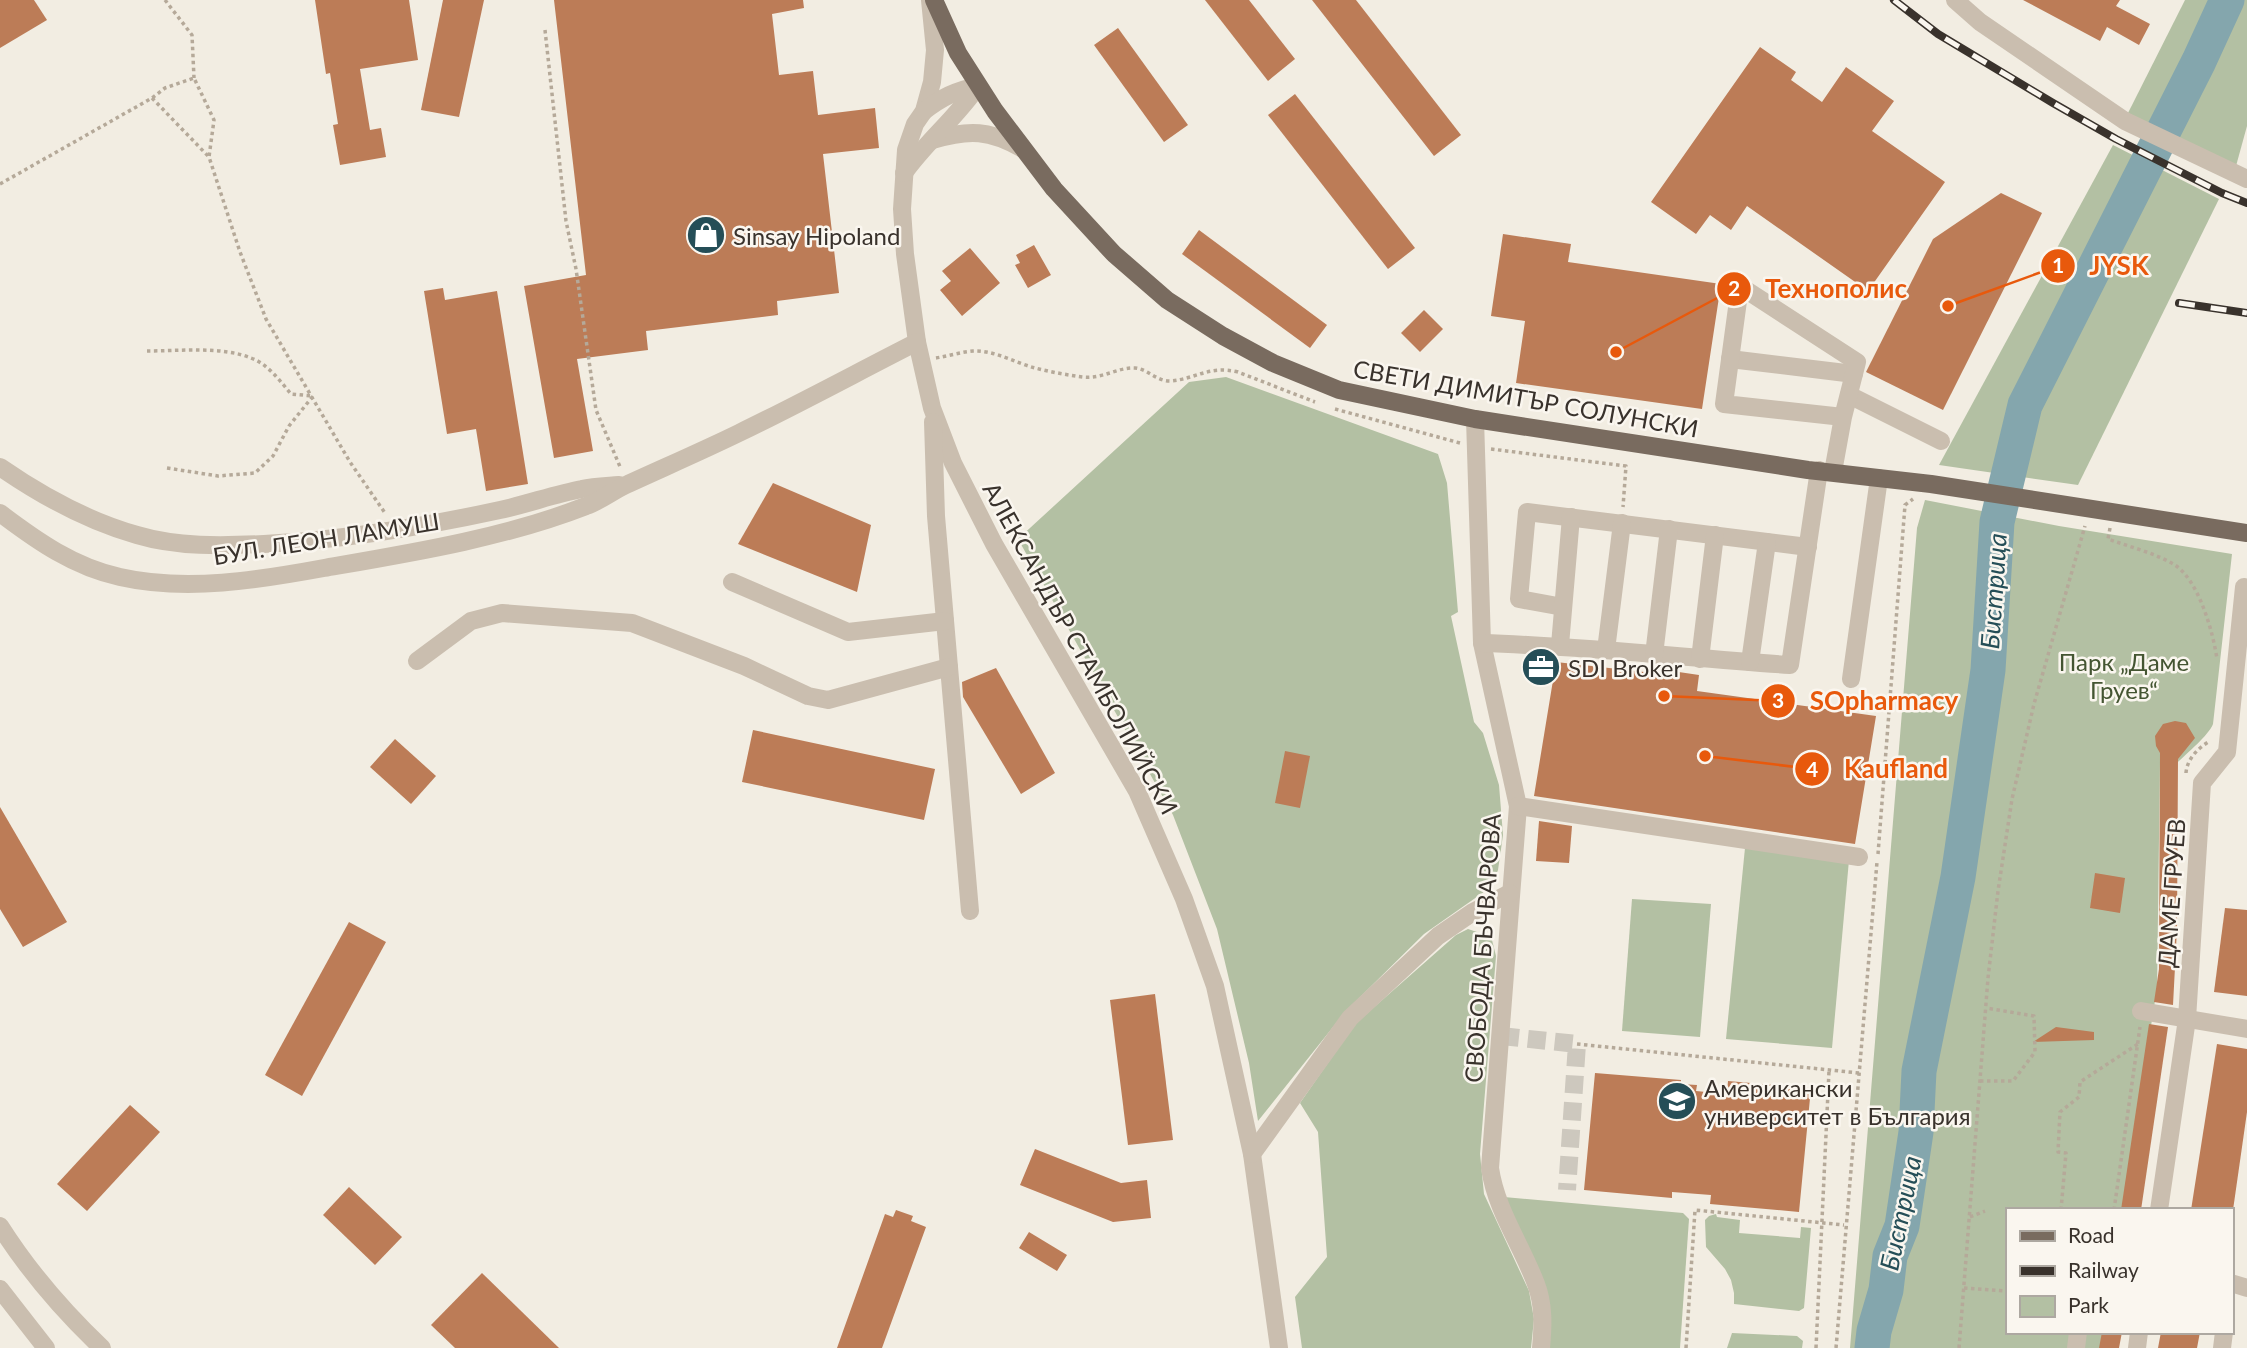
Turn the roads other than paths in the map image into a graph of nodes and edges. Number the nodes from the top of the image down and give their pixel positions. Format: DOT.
graph roads {
  1 [pos="932,0"];
  2 [pos="1955,0"];
  3 [pos="978,86"];
  4 [pos="923,111"];
  5 [pos="929,141"];
  6 [pos="1023,149"];
  7 [pos="904,173"];
  8 [pos="2240,176"];
  9 [pos="917,342"];
  10 [pos="1730,359"];
  11 [pos="1854,374"];
  12 [pos="1849,394"];
  13 [pos="932,408"];
  14 [pos="1843,417"];
  15 [pos="1475,419"];
  16 [pos="1941,441"];
  17 [pos="0,467"];
  18 [pos="1826,471"];
  19 [pos="1879,478"];
  20 [pos="626,484"];
  21 [pos="0,513"];
  22 [pos="1571,517"];
  23 [pos="1622,523"];
  24 [pos="1669,529"];
  25 [pos="2247,533"];
  26 [pos="1715,535"];
  27 [pos="1767,542"];
  28 [pos="1808,547"];
  29 [pos="732,583"];
  30 [pos="2244,587"];
  31 [pos="1563,607"];
  32 [pos="945,621"];
  33 [pos="1482,643"];
  34 [pos="1560,645"];
  35 [pos="1606,650"];
  36 [pos="1654,655"];
  37 [pos="1700,659"];
  38 [pos="416,661"];
  39 [pos="1750,662"];
  40 [pos="949,667"];
  41 [pos="1852,679"];
  42 [pos="1518,806"];
  43 [pos="1859,857"];
  44 [pos="1510,894"];
  45 [pos="970,911"];
  46 [pos="2141,1011"];
  47 [pos="2187,1019"];
  48 [pos="2247,1028"];
  49 [pos="1252,1154"];
  50 [pos="2159,1208"];
  51 [pos="0,1226"];
  52 [pos="0,1289"];
  53 [pos="46,1348"];
  54 [pos="102,1348"];
  55 [pos="1279,1348"];
  56 [pos="1541,1348"];
  1 -- 3 [label="main road, СВЕТИ ДИМИТЪР СОЛУНСКИ"];
  1 -- 4 [label="street, АЛЕКСАНДЪР СТАМБОЛИЙСКИ"];
  2 -- 8 [label="street"];
  3 -- 4 [label="street"];
  3 -- 5 [label="street"];
  3 -- 6 [label="main road, СВЕТИ ДИМИТЪР СОЛУНСКИ"];
  4 -- 7 [label="street, АЛЕКСАНДЪР СТАМБОЛИЙСКИ"];
  5 -- 6 [label="street"];
  5 -- 7 [label="street"];
  6 -- 15 [label="main road, СВЕТИ ДИМИТЪР СОЛУНСКИ"];
  7 -- 9 [label="street, АЛЕКСАНДЪР СТАМБОЛИЙСКИ"];
  9 -- 13 [label="street, АЛЕКСАНДЪР СТАМБОЛИЙСКИ"];
  9 -- 20 [label="street, БУЛ. ЛЕОН ЛАМУШ"];
  10 -- 11 [label="street"];
  10 -- 11 [label="street"];
  10 -- 14 [label="street"];
  11 -- 12 [label="street"];
  12 -- 14 [label="street"];
  12 -- 16 [label="street"];
  13 -- 32 [label="street"];
  13 -- 49 [label="street, АЛЕКСАНДЪР СТАМБОЛИЙСКИ"];
  14 -- 18 [label="street"];
  15 -- 18 [label="main road, СВЕТИ ДИМИТЪР СОЛУНСКИ"];
  15 -- 33 [label="street, СВОБОДА БЪЧВАРОВА"];
  17 -- 20 [label="street, БУЛ. ЛЕОН ЛАМУШ"];
  18 -- 19 [label="main road, СВЕТИ ДИМИТЪР СОЛУНСКИ"];
  18 -- 28 [label="street"];
  19 -- 25 [label="main road, СВЕТИ ДИМИТЪР СОЛУНСКИ"];
  19 -- 41 [label="street"];
  20 -- 21 [label="street, БУЛ. ЛЕОН ЛАМУШ"];
  22 -- 23 [label="street"];
  22 -- 31 [label="street"];
  22 -- 31 [label="street"];
  23 -- 24 [label="street"];
  23 -- 35 [label="street"];
  24 -- 26 [label="street"];
  24 -- 36 [label="street"];
  26 -- 27 [label="street"];
  26 -- 37 [label="street"];
  27 -- 28 [label="street"];
  27 -- 39 [label="street"];
  28 -- 39 [label="street"];
  29 -- 32 [label="street"];
  30 -- 47 [label="street, ДАМЕ ГРУЕВ"];
  31 -- 34 [label="street"];
  32 -- 40 [label="street"];
  33 -- 34 [label="street"];
  33 -- 42 [label="street, СВОБОДА БЪЧВАРОВА"];
  34 -- 35 [label="street"];
  35 -- 36 [label="street"];
  36 -- 37 [label="street"];
  37 -- 39 [label="street"];
  38 -- 40 [label="street"];
  40 -- 45 [label="street"];
  42 -- 43 [label="street"];
  42 -- 44 [label="street, СВОБОДА БЪЧВАРОВА"];
  44 -- 49 [label="street"];
  44 -- 56 [label="street, СВОБОДА БЪЧВАРОВА"];
  46 -- 47 [label="street"];
  47 -- 48 [label="street"];
  47 -- 50 [label="street, ДАМЕ ГРУЕВ"];
  49 -- 55 [label="street, АЛЕКСАНДЪР СТАМБОЛИЙСКИ"];
  51 -- 54 [label="street"];
  52 -- 53 [label="street"];
}
